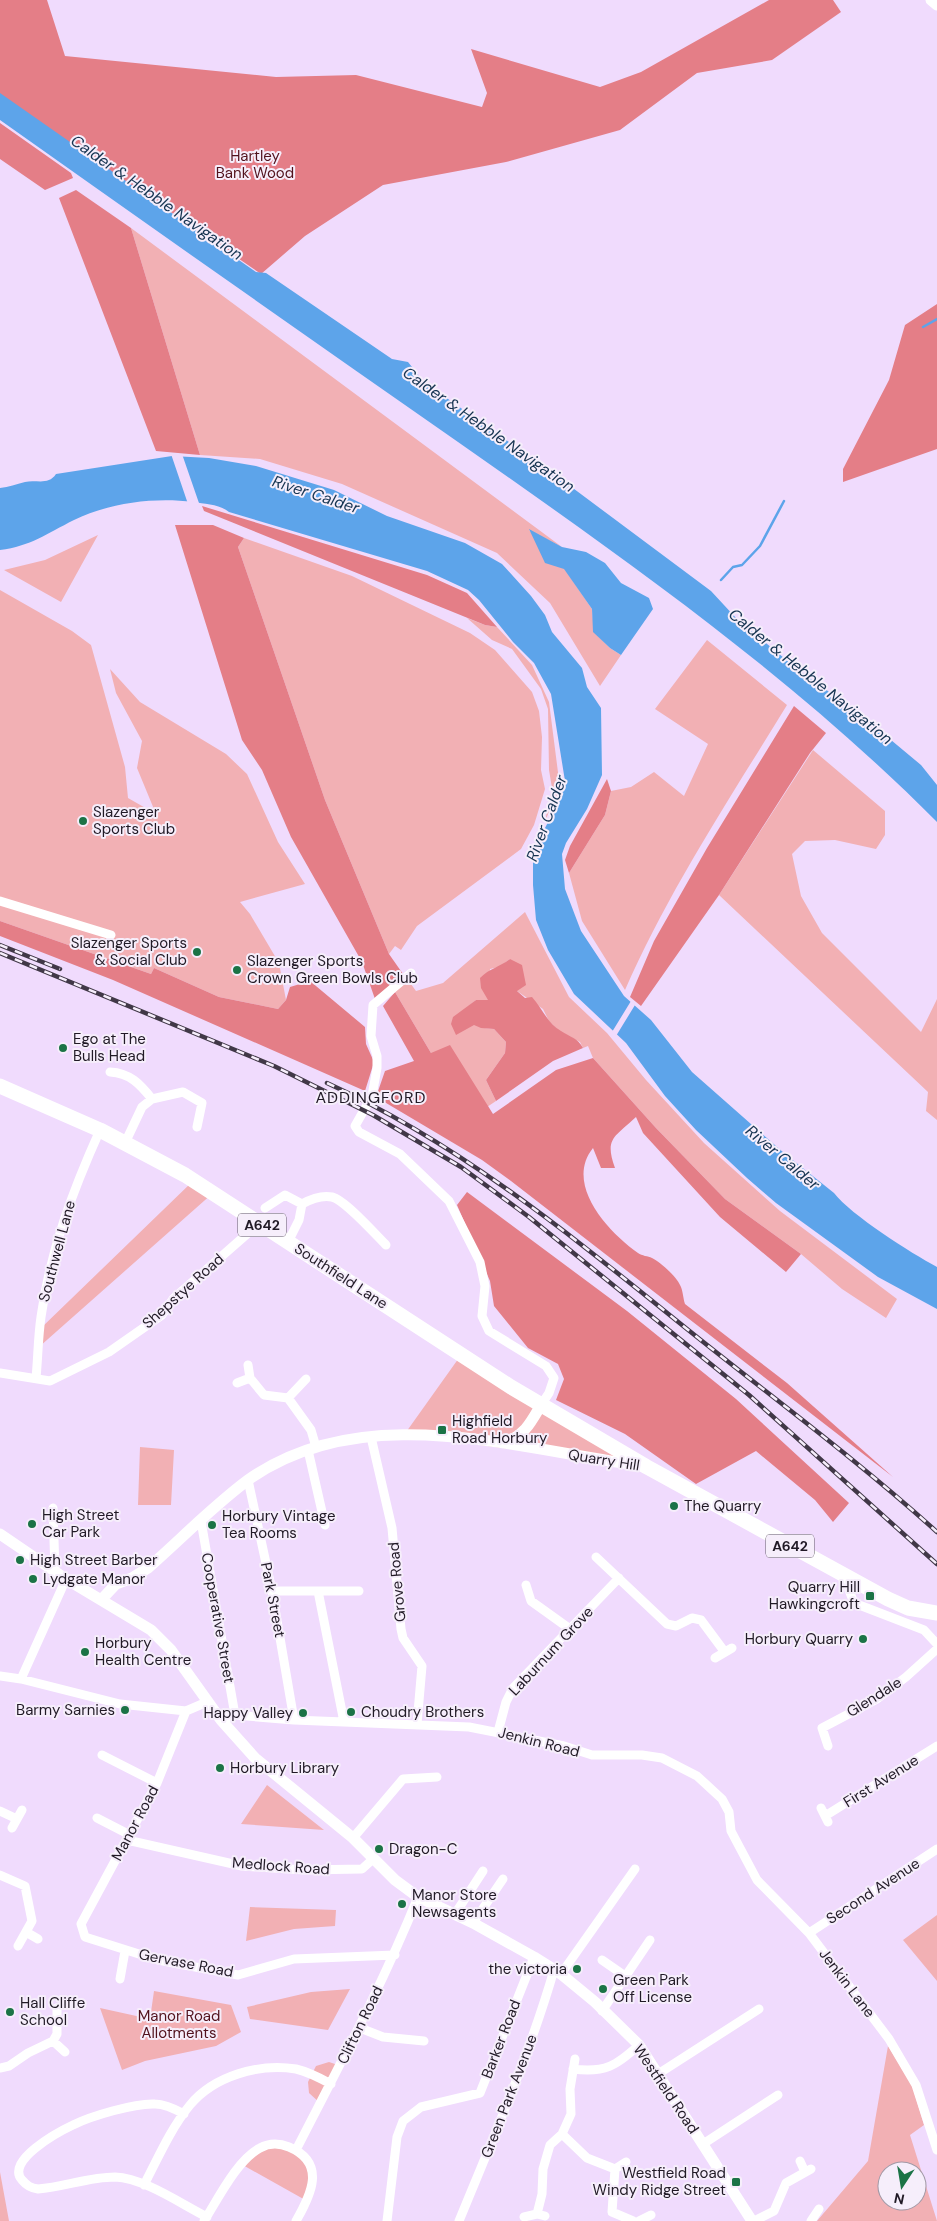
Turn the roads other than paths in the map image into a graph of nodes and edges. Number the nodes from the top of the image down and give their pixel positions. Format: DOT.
graph roads {
  1 [pos="931,0"];
  2 [pos="937,5"];
  3 [pos="0,901"];
  4 [pos="110,935"];
  5 [pos="412,973"];
  6 [pos="110,1072"];
  7 [pos="0,1086"];
  8 [pos="152,1099"];
  9 [pos="197,1127"];
  10 [pos="100,1130"];
  11 [pos="125,1143"];
  12 [pos="302,1204"];
  13 [pos="266,1208"];
  14 [pos="247,1234"];
  15 [pos="288,1242"];
  16 [pos="386,1245"];
  17 [pos="248,1365"];
  18 [pos="0,1373"];
  19 [pos="36,1378"];
  20 [pos="250,1378"];
  21 [pos="306,1379"];
  22 [pos="237,1383"];
  23 [pos="288,1398"];
  24 [pos="540,1405"];
  25 [pos="371,1437"];
  26 [pos="506,1442"];
  27 [pos="312,1448"];
  28 [pos="647,1467"];
  29 [pos="248,1480"];
  30 [pos="320,1502"];
  31 [pos="309,1505"];
  32 [pos="53,1508"];
  33 [pos="201,1522"];
  34 [pos="325,1525"];
  35 [pos="0,1534"];
  36 [pos="596,1557"];
  37 [pos="54,1571"];
  38 [pos="66,1578"];
  39 [pos="619,1578"];
  40 [pos="851,1579"];
  41 [pos="526,1585"];
  42 [pos="272,1591"];
  43 [pos="318,1591"];
  44 [pos="360,1591"];
  45 [pos="101,1600"];
  46 [pos="937,1613"];
  47 [pos="570,1629"];
  48 [pos="937,1644"];
  49 [pos="937,1649"];
  50 [pos="715,1658"];
  51 [pos="0,1676"];
  52 [pos="21,1679"];
  53 [pos="207,1702"];
  54 [pos="186,1711"];
  55 [pos="235,1715"];
  56 [pos="221,1720"];
  57 [pos="294,1720"];
  58 [pos="344,1722"];
  59 [pos="417,1724"];
  60 [pos="498,1732"];
  61 [pos="828,1746"];
  62 [pos="937,1746"];
  63 [pos="102,1755"];
  64 [pos="437,1777"];
  65 [pos="156,1783"];
  66 [pos="22,1810"];
  67 [pos="0,1811"];
  68 [pos="825,1815"];
  69 [pos="97,1818"];
  70 [pos="731,1831"];
  71 [pos="128,1838"];
  72 [pos="353,1838"];
  73 [pos="937,1849"];
  74 [pos="373,1859"];
  75 [pos="635,1869"];
  76 [pos="483,1871"];
  77 [pos="0,1875"];
  78 [pos="503,1879"];
  79 [pos="418,1897"];
  80 [pos="455,1914"];
  81 [pos="473,1923"];
  82 [pos="26,1932"];
  83 [pos="82,1933"];
  84 [pos="810,1933"];
  85 [pos="38,1938"];
  86 [pos="650,1940"];
  87 [pos="18,1946"];
  88 [pos="125,1951"];
  89 [pos="395,1955"];
  90 [pos="534,1957"];
  91 [pos="602,1960"];
  92 [pos="557,1972"];
  93 [pos="625,1976"];
  94 [pos="120,1979"];
  95 [pos="57,2008"];
  96 [pos="759,2009"];
  97 [pos="602,2011"];
  98 [pos="360,2028"];
  99 [pos="53,2041"];
  100 [pos="424,2041"];
  101 [pos="639,2045"];
  102 [pos="65,2052"];
  103 [pos="575,2059"];
  104 [pos="0,2068"];
  105 [pos="573,2069"];
  106 [pos="658,2074"];
  107 [pos="331,2084"];
  108 [pos="778,2095"];
  109 [pos="184,2114"];
  110 [pos="562,2134"];
  111 [pos="703,2144"];
  112 [pos="296,2150"];
  113 [pos="937,2150"];
  114 [pos="800,2161"];
  115 [pos="626,2162"];
  116 [pos="615,2169"];
  117 [pos="144,2184"];
  118 [pos="819,2210"];
  119 [pos="651,2215"];
  120 [pos="524,2217"];
  121 [pos="205,2219"];
  122 [pos="296,2221"];
  123 [pos="388,2221"];
  124 [pos="459,2221"];
  125 [pos="633,2221"];
  126 [pos="639,2221"];
  127 [pos="753,2221"];
  128 [pos="811,2221"];
  1 -- 2 [label="main road"];
  3 -- 4 [label="street"];
  5 -- 24 [label="street"];
  6 -- 8 [label="street"];
  7 -- 10 [label="highway, Southfield Lane / A642"];
  8 -- 9 [label="street"];
  8 -- 11 [label="street"];
  10 -- 11 [label="highway, Southfield Lane / A642"];
  10 -- 19 [label="street, Southwell Lane"];
  11 -- 15 [label="highway, Southfield Lane / A642"];
  12 -- 13 [label="street"];
  12 -- 15 [label="street"];
  12 -- 16 [label="street"];
  14 -- 19 [label="street, Shepstye Road"];
  15 -- 24 [label="highway, Southfield Lane / A642"];
  17 -- 20 [label="street"];
  18 -- 19 [label="street, Shepstye Road"];
  20 -- 22 [label="street"];
  20 -- 23 [label="street"];
  21 -- 23 [label="street"];
  23 -- 27 [label="street"];
  24 -- 26 [label="main road"];
  24 -- 28 [label="highway, Southfield Lane / A642"];
  25 -- 26 [label="main road, Quarry Hill"];
  25 -- 27 [label="main road, Quarry Hill"];
  25 -- 59 [label="street, Grove Road"];
  26 -- 28 [label="main road, Quarry Hill"];
  27 -- 29 [label="main road, Quarry Hill"];
  27 -- 30 [label="street"];
  28 -- 40 [label="highway, Quarry Hill / A642"];
  29 -- 33 [label="main road, Quarry Hill"];
  29 -- 42 [label="street, Park Street"];
  30 -- 31 [label="street"];
  30 -- 34 [label="street"];
  32 -- 37 [label="street"];
  33 -- 45 [label="main road, Quarry Hill"];
  33 -- 55 [label="street, Cooperative Street"];
  35 -- 37 [label="main road, Westfield Road"];
  36 -- 39 [label="street"];
  37 -- 38 [label="main road, Westfield Road"];
  38 -- 45 [label="main road, Westfield Road"];
  38 -- 52 [label="street"];
  39 -- 47 [label="street, Laburnum Grove"];
  39 -- 50 [label="street"];
  40 -- 46 [label="highway, Quarry Hill / A642"];
  40 -- 48 [label="street"];
  41 -- 47 [label="street"];
  42 -- 43 [label="street"];
  42 -- 57 [label="street, Park Street"];
  43 -- 44 [label="street"];
  43 -- 58 [label="street"];
  45 -- 53 [label="main road, Westfield Road"];
  47 -- 60 [label="street, Laburnum Grove"];
  49 -- 61 [label="street, Glendale"];
  51 -- 52 [label="street"];
  52 -- 54 [label="street"];
  53 -- 54 [label="street"];
  53 -- 56 [label="main road, Westfield Road"];
  54 -- 65 [label="street, Manor Road"];
  55 -- 56 [label="street, Jenkin Road"];
  55 -- 57 [label="street, Jenkin Road"];
  56 -- 72 [label="main road, Westfield Road"];
  57 -- 58 [label="street, Jenkin Road"];
  58 -- 59 [label="street, Jenkin Road"];
  59 -- 60 [label="street, Jenkin Road"];
  60 -- 70 [label="street, Jenkin Road"];
  62 -- 68 [label="street, First Avenue"];
  63 -- 65 [label="street"];
  64 -- 72 [label="street"];
  65 -- 71 [label="street, Manor Road"];
  66 -- 67 [label="street"];
  69 -- 71 [label="street, Medlock Road"];
  70 -- 84 [label="street, Jenkin Lane"];
  71 -- 74 [label="street, Medlock Road"];
  71 -- 83 [label="street, Manor Road"];
  72 -- 74 [label="main road, Westfield Road"];
  73 -- 84 [label="street, Second Avenue"];
  74 -- 79 [label="main road, Westfield Road"];
  75 -- 92 [label="street, Green Park Avenue"];
  76 -- 80 [label="street"];
  77 -- 82 [label="street"];
  78 -- 81 [label="street"];
  79 -- 80 [label="main road, Westfield Road"];
  79 -- 89 [label="street, Clifton Road"];
  80 -- 81 [label="main road, Westfield Road"];
  81 -- 90 [label="main road, Westfield Road"];
  82 -- 85 [label="street"];
  82 -- 87 [label="street"];
  83 -- 88 [label="street, Gervase Road"];
  84 -- 113 [label="street, Jenkin Lane"];
  86 -- 93 [label="street"];
  88 -- 89 [label="street, Gervase Road"];
  88 -- 94 [label="street, Gervase Road"];
  89 -- 98 [label="street, Clifton Road"];
  90 -- 92 [label="main road, Westfield Road"];
  90 -- 123 [label="street, Barker Road"];
  91 -- 93 [label="street"];
  92 -- 97 [label="main road, Westfield Road"];
  92 -- 124 [label="street, Green Park Avenue"];
  93 -- 97 [label="street"];
  95 -- 99 [label="street"];
  96 -- 106 [label="street"];
  97 -- 101 [label="main road, Westfield Road"];
  98 -- 100 [label="street"];
  98 -- 107 [label="street, Clifton Road"];
  99 -- 102 [label="street"];
  99 -- 104 [label="street"];
  101 -- 105 [label="street"];
  101 -- 106 [label="main road, Westfield Road"];
  103 -- 105 [label="street"];
  105 -- 110 [label="street"];
  106 -- 111 [label="main road, Westfield Road"];
  107 -- 109 [label="street"];
  107 -- 112 [label="street, Clifton Road"];
  108 -- 111 [label="street"];
  109 -- 117 [label="street"];
  109 -- 117 [label="street"];
  110 -- 116 [label="street"];
  110 -- 120 [label="street"];
  111 -- 127 [label="main road, Westfield Road"];
  112 -- 121 [label="street"];
  112 -- 122 [label="street"];
  114 -- 127 [label="street"];
  115 -- 116 [label="street"];
  116 -- 125 [label="street"];
  117 -- 121 [label="street"];
  118 -- 128 [label="street"];
  119 -- 126 [label="street"];
}
